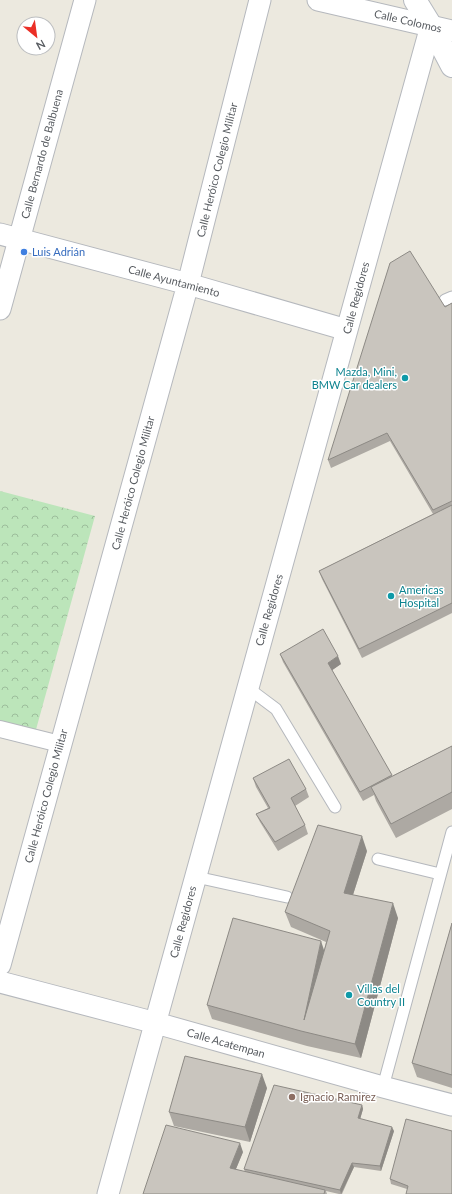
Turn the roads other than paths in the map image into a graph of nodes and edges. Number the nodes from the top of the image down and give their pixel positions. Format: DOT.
graph roads {
  1 [pos="85,0"];
  2 [pos="260,0"];
  3 [pos="318,0"];
  4 [pos="415,0"];
  5 [pos="431,26"];
  6 [pos="452,31"];
  7 [pos="452,66"];
  8 [pos="10,237"];
  9 [pos="188,284"];
  10 [pos="0,309"];
  11 [pos="347,330"];
  12 [pos="248,688"];
  13 [pos="0,728"];
  14 [pos="60,744"];
  15 [pos="334,807"];
  16 [pos="452,832"];
  17 [pos="378,859"];
  18 [pos="440,874"];
  19 [pos="196,877"];
  20 [pos="287,897"];
  21 [pos="0,965"];
  22 [pos="0,982"];
  23 [pos="156,1023"];
  24 [pos="383,1087"];
  25 [pos="452,1105"];
  26 [pos="108,1194"];
  1 -- 8 [label="street, Calle Bernardo de Balbuena"];
  2 -- 9 [label="street, Calle Heróico Colegio Militar"];
  3 -- 5 [label="street, Calle Colomos"];
  4 -- 5 [label="main road"];
  5 -- 6 [label="street, Calle Colomos"];
  5 -- 7 [label="main road"];
  5 -- 11 [label="street, Calle Regidores"];
  8 -- 9 [label="street, Calle Ayuntamiento"];
  8 -- 10 [label="street, Calle Bernardo de Balbuena"];
  9 -- 11 [label="street, Calle Ayuntamiento"];
  9 -- 14 [label="street, Calle Heróico Colegio Militar"];
  11 -- 12 [label="street, Calle Regidores"];
  12 -- 15 [label="lane"];
  12 -- 19 [label="street, Calle Regidores"];
  13 -- 14 [label="street"];
  14 -- 21 [label="street, Calle Heróico Colegio Militar"];
  16 -- 18 [label="lane"];
  17 -- 18 [label="lane"];
  18 -- 24 [label="lane"];
  19 -- 20 [label="lane"];
  19 -- 23 [label="street, Calle Regidores"];
  22 -- 23 [label="street, Calle Acatempan"];
  23 -- 24 [label="street, Calle Acatempan"];
  23 -- 26 [label="street, Calle Regidores"];
  24 -- 25 [label="street, Calle Acatempan"];
}
